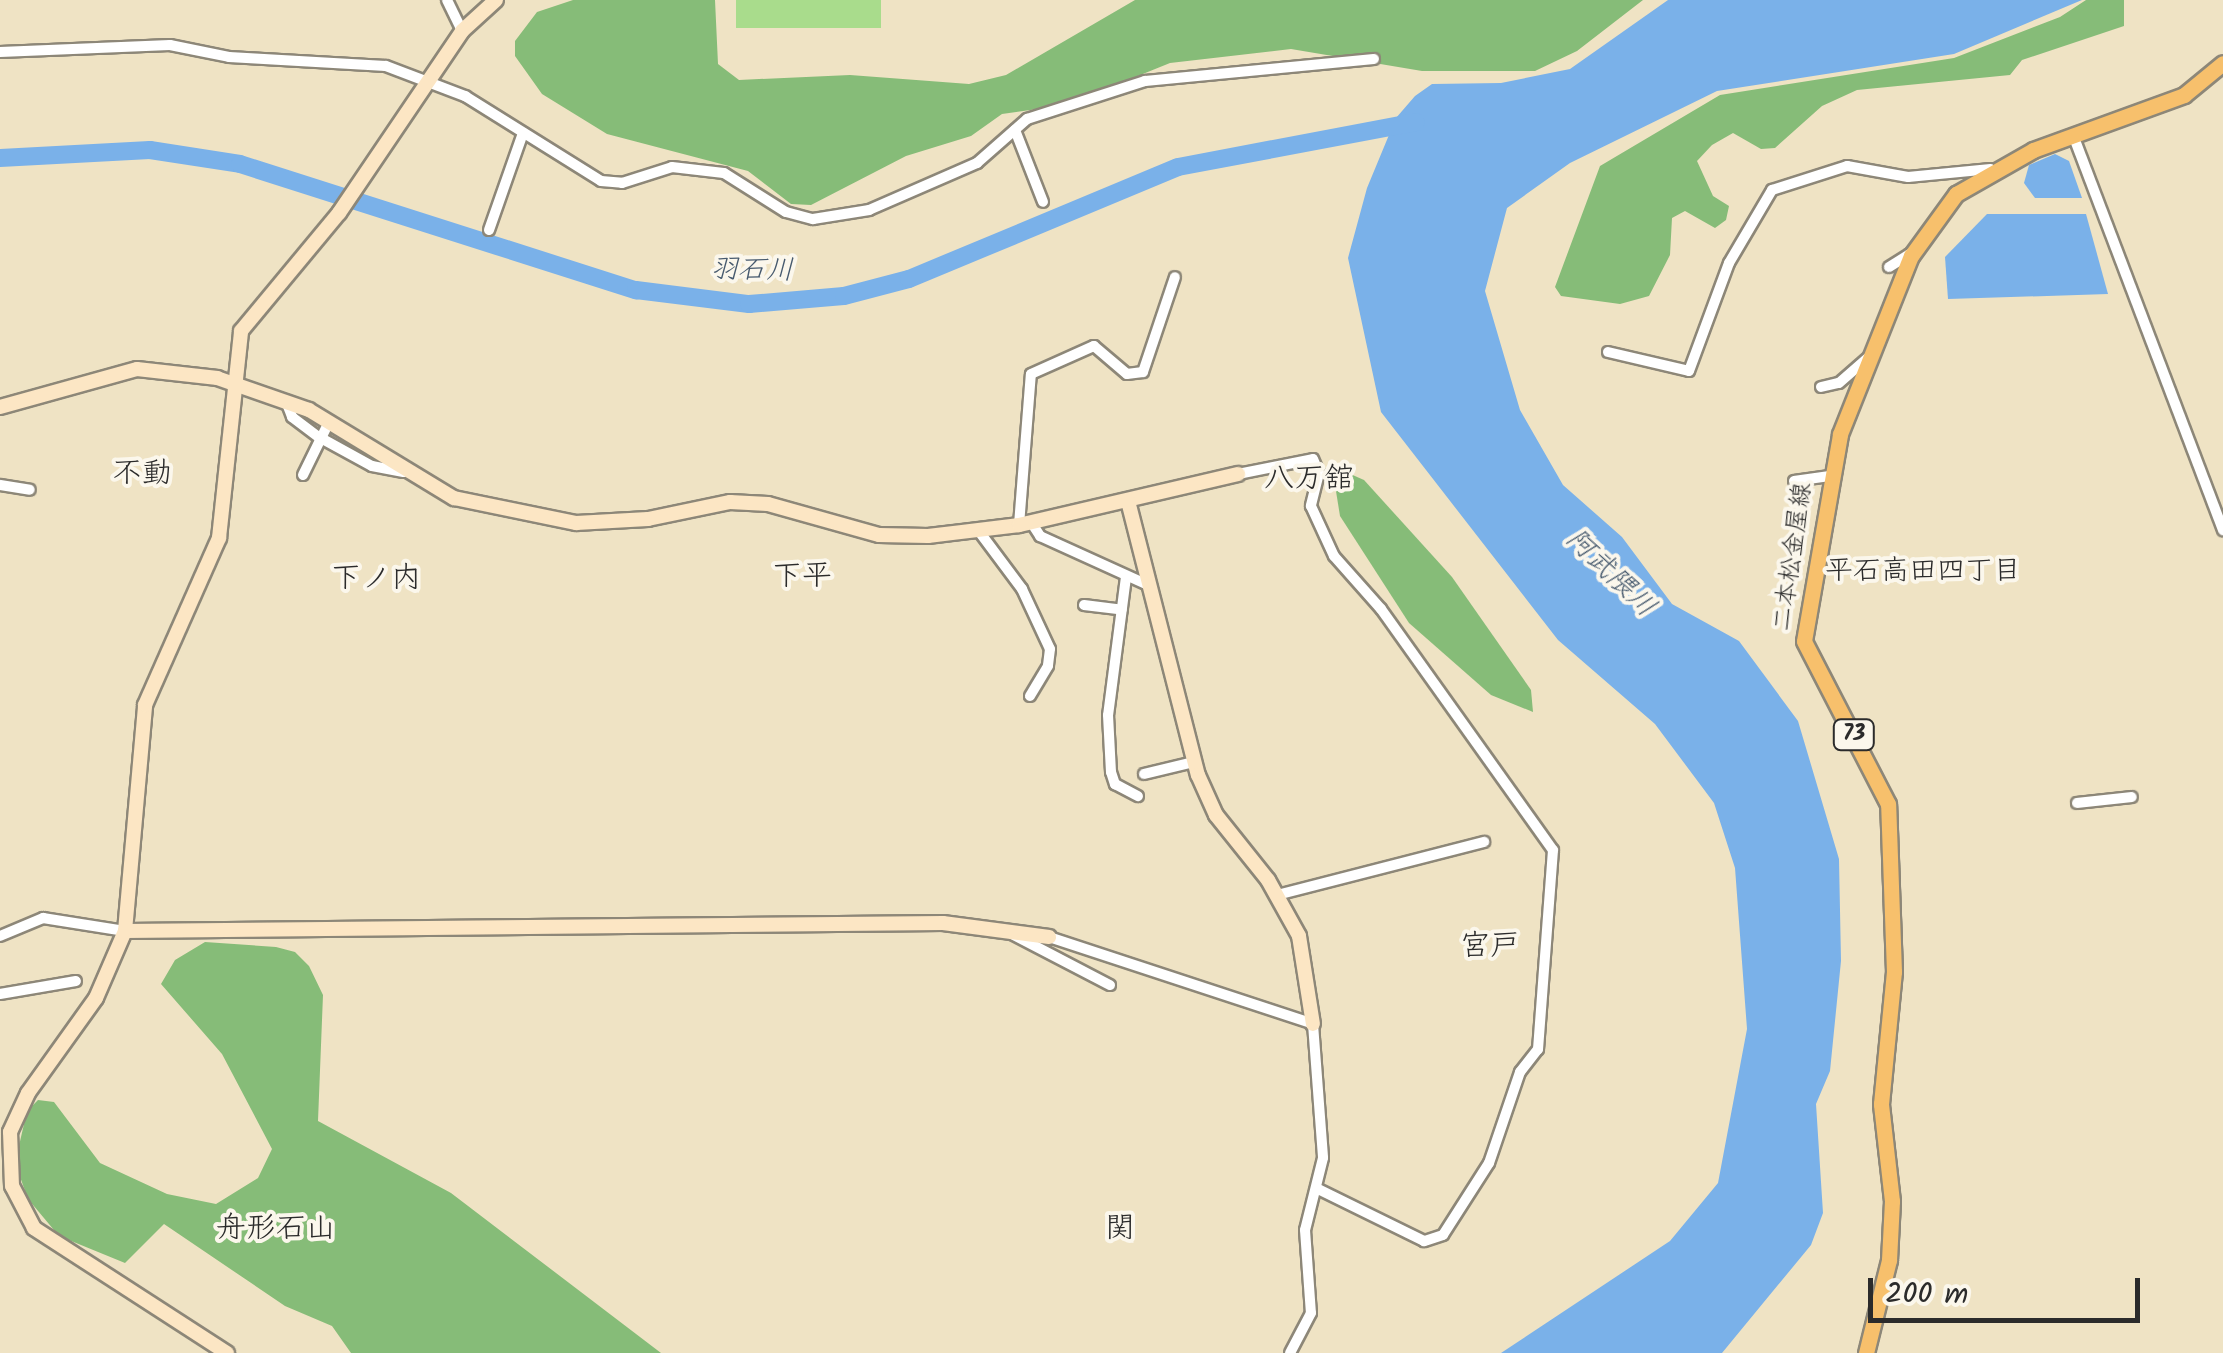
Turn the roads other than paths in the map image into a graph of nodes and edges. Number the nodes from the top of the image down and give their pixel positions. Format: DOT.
graph roads {
  1 [pos="447,0"];
  2 [pos="496,0"];
  3 [pos="462,32"];
  4 [pos="0,52"];
  5 [pos="1374,59"];
  6 [pos="2223,63"];
  7 [pos="428,78"];
  8 [pos="1015,130"];
  9 [pos="523,133"];
  10 [pos="2073,136"];
  11 [pos="1991,169"];
  12 [pos="1043,202"];
  13 [pos="489,230"];
  14 [pos="1913,252"];
  15 [pos="1889,267"];
  16 [pos="1175,277"];
  17 [pos="1608,352"];
  18 [pos="1870,356"];
  19 [pos="234,382"];
  20 [pos="1821,387"];
  21 [pos="285,400"];
  22 [pos="0,407"];
  23 [pos="328,422"];
  24 [pos="319,437"];
  25 [pos="403,472"];
  26 [pos="1238,474"];
  27 [pos="303,475"];
  28 [pos="1830,476"];
  29 [pos="1794,481"];
  30 [pos="0,484"];
  31 [pos="30,490"];
  32 [pos="1128,500"];
  33 [pos="1025,524"];
  34 [pos="978,530"];
  35 [pos="2223,530"];
  36 [pos="1126,578"];
  37 [pos="1150,586"];
  38 [pos="1084,605"];
  39 [pos="1122,610"];
  40 [pos="1030,696"];
  41 [pos="1194,762"];
  42 [pos="1144,774"];
  43 [pos="1138,796"];
  44 [pos="2132,796"];
  45 [pos="2076,803"];
  46 [pos="1484,842"];
  47 [pos="1277,894"];
  48 [pos="1004,928"];
  49 [pos="125,932"];
  50 [pos="0,936"];
  51 [pos="1049,937"];
  52 [pos="76,982"];
  53 [pos="1110,985"];
  54 [pos="0,994"];
  55 [pos="1313,1024"];
  56 [pos="3,1152"];
  57 [pos="1318,1189"];
  58 [pos="227,1353"];
  59 [pos="1290,1353"];
  60 [pos="1866,1353"];
  1 -- 3 [label="street"];
  2 -- 3 [label="street"];
  3 -- 7 [label="street"];
  4 -- 7 [label="street"];
  5 -- 8 [label="street"];
  6 -- 10 [label="main road, 二本松金屋線 / 73"];
  7 -- 9 [label="street"];
  7 -- 19 [label="street"];
  8 -- 9 [label="street"];
  8 -- 12 [label="street"];
  9 -- 13 [label="street"];
  10 -- 11 [label="main road, 二本松金屋線 / 73"];
  10 -- 35 [label="street"];
  11 -- 14 [label="main road, 二本松金屋線 / 73"];
  11 -- 17 [label="street"];
  14 -- 15 [label="street"];
  14 -- 18 [label="main road, 二本松金屋線 / 73"];
  16 -- 33 [label="street"];
  18 -- 20 [label="street"];
  18 -- 28 [label="main road, 二本松金屋線 / 73"];
  19 -- 21 [label="street"];
  19 -- 22 [label="street"];
  19 -- 49 [label="street"];
  21 -- 23 [label="street"];
  21 -- 24 [label="street"];
  23 -- 24 [label="street"];
  23 -- 25 [label="street"];
  24 -- 25 [label="street"];
  24 -- 27 [label="street"];
  25 -- 34 [label="street"];
  26 -- 32 [label="street"];
  26 -- 57 [label="street"];
  28 -- 29 [label="street"];
  28 -- 60 [label="main road, 二本松金屋線 / 73"];
  30 -- 31 [label="street"];
  32 -- 33 [label="street"];
  32 -- 37 [label="street"];
  33 -- 34 [label="street"];
  33 -- 36 [label="street"];
  34 -- 40 [label="street"];
  36 -- 37 [label="street"];
  36 -- 39 [label="street"];
  37 -- 41 [label="street"];
  38 -- 39 [label="street"];
  39 -- 43 [label="street"];
  41 -- 42 [label="street"];
  41 -- 47 [label="street"];
  44 -- 45 [label="street"];
  46 -- 47 [label="street"];
  47 -- 55 [label="street"];
  48 -- 49 [label="street"];
  48 -- 51 [label="street"];
  48 -- 53 [label="street"];
  49 -- 50 [label="street"];
  49 -- 56 [label="street"];
  51 -- 55 [label="street"];
  52 -- 54 [label="street"];
  55 -- 59 [label="street"];
  56 -- 58 [label="street"];
}
